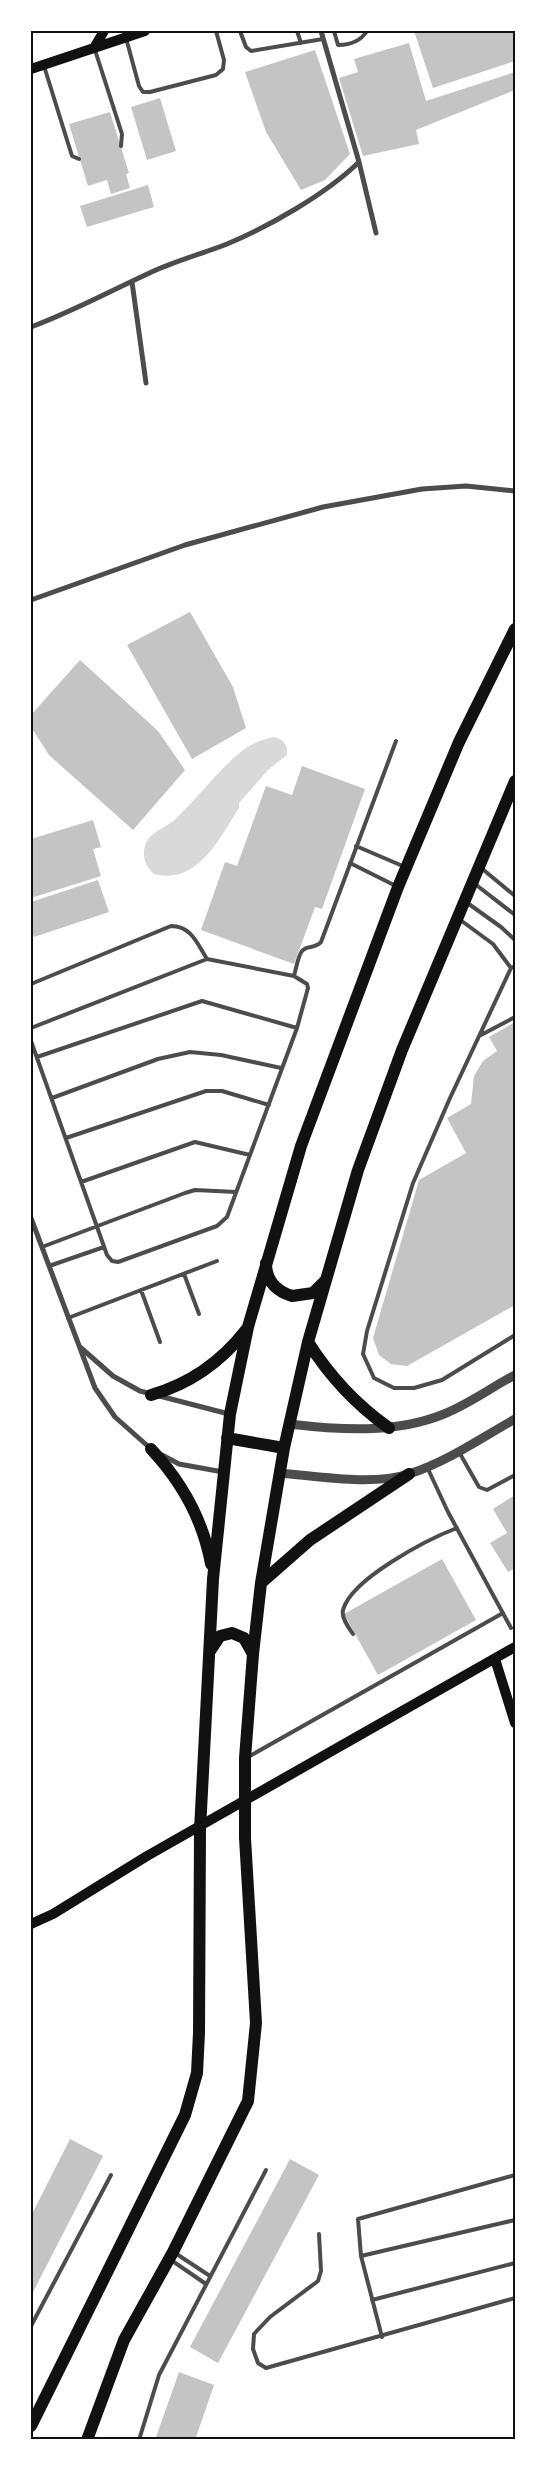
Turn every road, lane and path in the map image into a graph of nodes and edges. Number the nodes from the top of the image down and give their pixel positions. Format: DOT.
graph roads {
  1 [pos="104,31"];
  2 [pos="145,31"];
  3 [pos="216,31"];
  4 [pos="240,31"];
  5 [pos="297,31"];
  6 [pos="320,31"];
  7 [pos="334,31"];
  8 [pos="366,31"];
  9 [pos="126,38"];
  10 [pos="323,39"];
  11 [pos="300,43"];
  12 [pos="94,48"];
  13 [pos="44,65"];
  14 [pos="31,69"];
  15 [pos="121,146"];
  16 [pos="79,159"];
  17 [pos="359,162"];
  18 [pos="376,233"];
  19 [pos="132,282"];
  20 [pos="31,327"];
  21 [pos="146,382"];
  22 [pos="515,491"];
  23 [pos="31,600"];
  24 [pos="515,629"];
  25 [pos="396,741"];
  26 [pos="515,781"];
  27 [pos="356,846"];
  28 [pos="350,863"];
  29 [pos="479,866"];
  30 [pos="406,867"];
  31 [pos="472,882"];
  32 [pos="398,887"];
  33 [pos="515,896"];
  34 [pos="464,901"];
  35 [pos="515,915"];
  36 [pos="457,918"];
  37 [pos="515,940"];
  38 [pos="207,959"];
  39 [pos="513,967"];
  40 [pos="294,976"];
  41 [pos="31,984"];
  42 [pos="515,1017"];
  43 [pos="31,1028"];
  44 [pos="297,1028"];
  45 [pos="481,1035"];
  46 [pos="31,1041"];
  47 [pos="37,1057"];
  48 [pos="281,1068"];
  49 [pos="52,1098"];
  50 [pos="268,1105"];
  51 [pos="66,1138"];
  52 [pos="250,1155"];
  53 [pos="81,1182"];
  54 [pos="236,1192"];
  55 [pos="31,1218"];
  56 [pos="97,1228"];
  57 [pos="42,1247"];
  58 [pos="104,1247"];
  59 [pos="266,1258"];
  60 [pos="217,1261"];
  61 [pos="49,1266"];
  62 [pos="184,1274"];
  63 [pos="327,1276"];
  64 [pos="141,1290"];
  65 [pos="199,1314"];
  66 [pos="68,1318"];
  67 [pos="248,1327"];
  68 [pos="515,1335"];
  69 [pos="160,1342"];
  70 [pos="308,1342"];
  71 [pos="78,1345"];
  72 [pos="515,1374"];
  73 [pos="151,1395"];
  74 [pos="230,1414"];
  75 [pos="515,1419"];
  76 [pos="289,1424"];
  77 [pos="389,1428"];
  78 [pos="227,1438"];
  79 [pos="284,1448"];
  80 [pos="151,1449"];
  81 [pos="459,1451"];
  82 [pos="426,1466"];
  83 [pos="223,1472"];
  84 [pos="279,1473"];
  85 [pos="409,1474"];
  86 [pos="515,1474"];
  87 [pos="457,1528"];
  88 [pos="213,1579"];
  89 [pos="261,1583"];
  90 [pos="503,1613"];
  91 [pos="512,1628"];
  92 [pos="353,1634"];
  93 [pos="515,1647"];
  94 [pos="210,1651"];
  95 [pos="253,1654"];
  96 [pos="495,1658"];
  97 [pos="515,1723"];
  98 [pos="245,1758"];
  99 [pos="31,1924"];
  100 [pos="266,2170"];
  101 [pos="111,2175"];
  102 [pos="515,2175"];
  103 [pos="515,2220"];
  104 [pos="319,2234"];
  105 [pos="171,2255"];
  106 [pos="361,2256"];
  107 [pos="515,2263"];
  108 [pos="210,2276"];
  109 [pos="206,2284"];
  110 [pos="515,2298"];
  111 [pos="372,2300"];
  112 [pos="31,2326"];
  113 [pos="382,2337"];
  114 [pos="31,2426"];
  115 [pos="87,2440"];
  116 [pos="139,2440"];
  1 -- 12 [label="main road"];
  2 -- 9 [label="main road"];
  3 -- 9 [label="lane"];
  4 -- 11 [label="lane"];
  5 -- 11 [label="lane"];
  6 -- 10 [label="street"];
  7 -- 8 [label="lane"];
  9 -- 12 [label="main road"];
  10 -- 11 [label="lane"];
  10 -- 17 [label="street"];
  12 -- 13 [label="main road"];
  12 -- 15 [label="lane"];
  13 -- 14 [label="main road"];
  13 -- 16 [label="lane"];
  17 -- 18 [label="street"];
  17 -- 19 [label="street"];
  19 -- 20 [label="street"];
  19 -- 21 [label="street"];
  22 -- 23 [label="street"];
  24 -- 30 [label="main road"];
  25 -- 27 [label="lane"];
  26 -- 29 [label="main road"];
  27 -- 28 [label="lane"];
  27 -- 30 [label="lane"];
  28 -- 32 [label="lane"];
  28 -- 40 [label="lane"];
  29 -- 31 [label="main road"];
  29 -- 33 [label="lane"];
  30 -- 32 [label="main road"];
  31 -- 34 [label="main road"];
  31 -- 35 [label="lane"];
  32 -- 59 [label="main road"];
  34 -- 36 [label="main road"];
  34 -- 37 [label="lane"];
  36 -- 39 [label="lane"];
  36 -- 63 [label="main road"];
  38 -- 40 [label="lane"];
  38 -- 41 [label="lane"];
  38 -- 43 [label="lane"];
  39 -- 45 [label="lane"];
  40 -- 44 [label="lane"];
  42 -- 45 [label="lane"];
  44 -- 47 [label="lane"];
  44 -- 48 [label="lane"];
  45 -- 68 [label="lane"];
  46 -- 47 [label="lane"];
  47 -- 49 [label="lane"];
  48 -- 49 [label="lane"];
  48 -- 50 [label="lane"];
  49 -- 51 [label="lane"];
  50 -- 51 [label="lane"];
  50 -- 52 [label="lane"];
  51 -- 53 [label="lane"];
  52 -- 53 [label="lane"];
  52 -- 54 [label="lane"];
  53 -- 56 [label="lane"];
  54 -- 56 [label="lane"];
  54 -- 58 [label="lane"];
  55 -- 57 [label="street"];
  56 -- 57 [label="lane"];
  56 -- 58 [label="lane"];
  57 -- 61 [label="street"];
  58 -- 61 [label="lane"];
  59 -- 63 [label="main road"];
  59 -- 67 [label="main road"];
  60 -- 62 [label="lane"];
  61 -- 66 [label="street"];
  62 -- 64 [label="lane"];
  62 -- 65 [label="lane"];
  63 -- 70 [label="main road"];
  64 -- 66 [label="lane"];
  64 -- 69 [label="lane"];
  66 -- 71 [label="street"];
  67 -- 73 [label="main road"];
  67 -- 74 [label="main road"];
  70 -- 76 [label="main road"];
  70 -- 77 [label="main road"];
  71 -- 73 [label="street"];
  71 -- 80 [label="street"];
  72 -- 77 [label="street"];
  73 -- 74 [label="street"];
  74 -- 78 [label="main road"];
  75 -- 81 [label="street"];
  76 -- 77 [label="street"];
  76 -- 79 [label="main road"];
  78 -- 79 [label="main road"];
  78 -- 83 [label="main road"];
  79 -- 84 [label="main road"];
  80 -- 83 [label="street"];
  80 -- 88 [label="main road"];
  81 -- 82 [label="street"];
  81 -- 86 [label="lane"];
  82 -- 85 [label="street"];
  82 -- 87 [label="lane"];
  83 -- 88 [label="main road"];
  84 -- 85 [label="street"];
  84 -- 89 [label="main road"];
  85 -- 89 [label="main road"];
  87 -- 90 [label="lane"];
  87 -- 92 [label="lane"];
  88 -- 94 [label="main road"];
  89 -- 95 [label="main road"];
  90 -- 91 [label="lane"];
  90 -- 98 [label="lane"];
  93 -- 96 [label="main road"];
  94 -- 95 [label="main road"];
  94 -- 114 [label="main road"];
  95 -- 98 [label="main road"];
  96 -- 97 [label="main road"];
  96 -- 99 [label="main road"];
  98 -- 105 [label="main road"];
  100 -- 108 [label="lane"];
  101 -- 112 [label="lane"];
  102 -- 106 [label="lane"];
  103 -- 106 [label="lane"];
  104 -- 113 [label="lane"];
  105 -- 108 [label="lane"];
  105 -- 109 [label="lane"];
  105 -- 115 [label="main road"];
  106 -- 111 [label="lane"];
  107 -- 111 [label="lane"];
  108 -- 109 [label="lane"];
  109 -- 116 [label="lane"];
  110 -- 113 [label="lane"];
  111 -- 113 [label="lane"];
}
